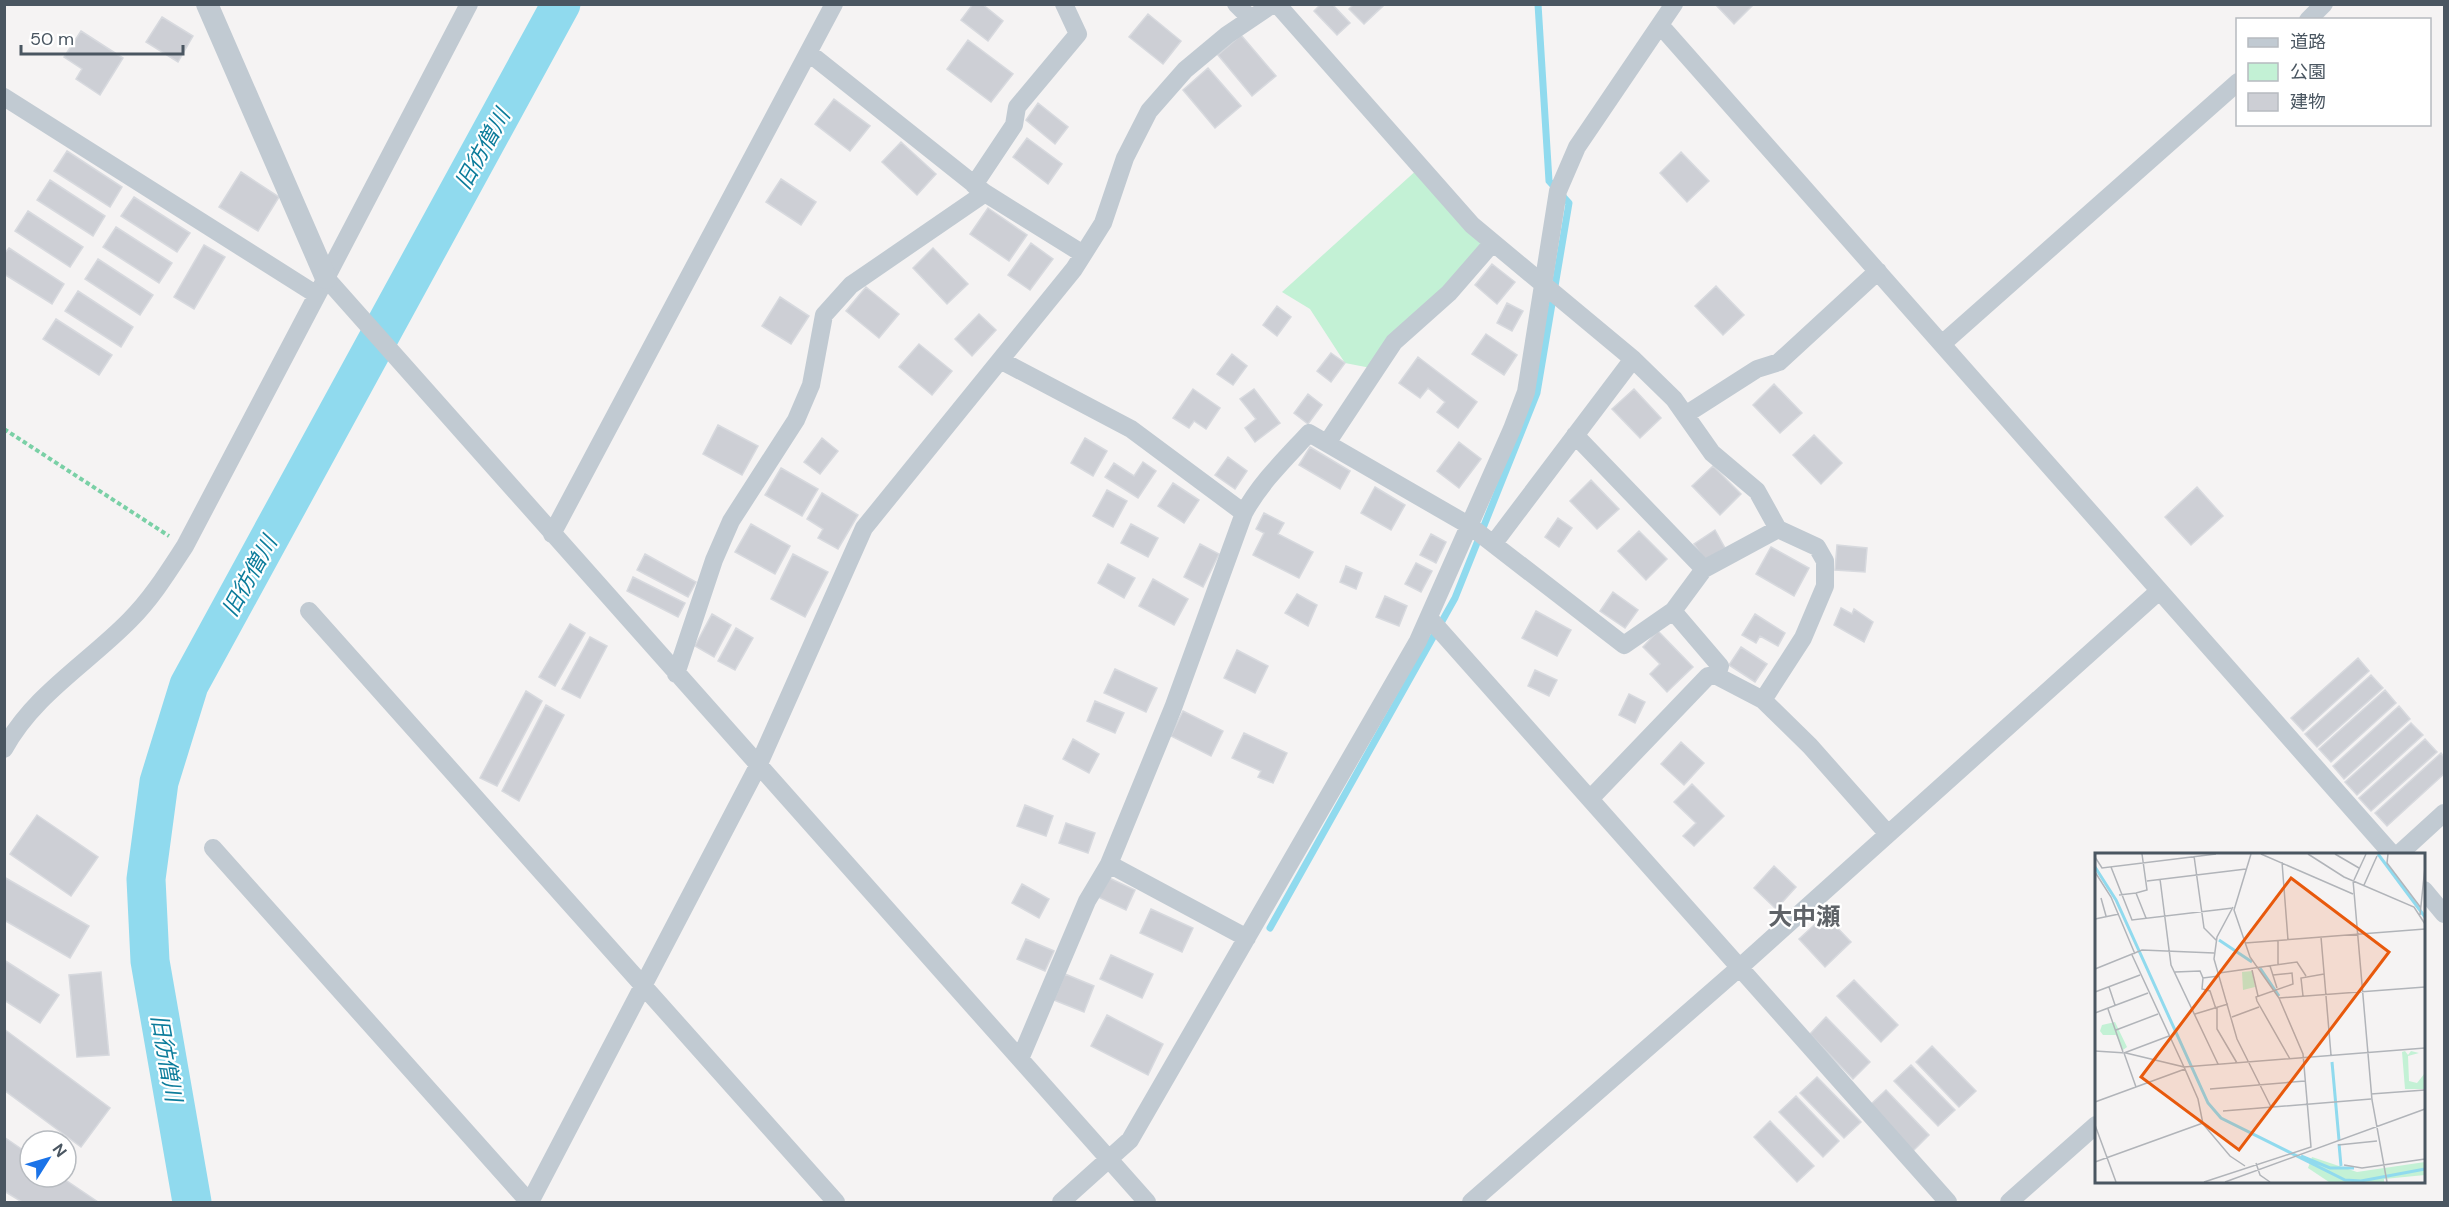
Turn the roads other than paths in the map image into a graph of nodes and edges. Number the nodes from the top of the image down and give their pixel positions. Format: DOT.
graph roads {
  1 [pos="207,4"];
  2 [pos="469,4"];
  3 [pos="834,4"];
  4 [pos="1064,4"];
  5 [pos="1236,4"];
  6 [pos="1275,4"];
  7 [pos="1674,4"];
  8 [pos="2324,4"];
  9 [pos="2310,18"];
  10 [pos="1251,19"];
  11 [pos="1660,25"];
  12 [pos="809,53"];
  13 [pos="2236,84"];
  14 [pos="4,97"];
  15 [pos="980,189"];
  16 [pos="1494,244"];
  17 [pos="1083,254"];
  18 [pos="1878,272"];
  19 [pos="322,286"];
  20 [pos="1543,286"];
  21 [pos="1942,344"];
  22 [pos="1633,359"];
  23 [pos="1000,360"];
  24 [pos="1686,415"];
  25 [pos="1575,435"];
  26 [pos="1327,443"];
  27 [pos="1244,513"];
  28 [pos="1470,526"];
  29 [pos="1778,529"];
  30 [pos="552,534"];
  31 [pos="1494,543"];
  32 [pos="1704,568"];
  33 [pos="2159,591"];
  34 [pos="309,611"];
  35 [pos="1673,611"];
  36 [pos="1429,618"];
  37 [pos="676,674"];
  38 [pos="1717,676"];
  39 [pos="1763,699"];
  40 [pos="4,749"];
  41 [pos="758,766"];
  42 [pos="1590,799"];
  43 [pos="2445,813"];
  44 [pos="1888,834"];
  45 [pos="213,848"];
  46 [pos="2390,853"];
  47 [pos="2401,853"];
  48 [pos="1110,864"];
  49 [pos="2425,891"];
  50 [pos="2445,914"];
  51 [pos="1247,938"];
  52 [pos="1740,968"];
  53 [pos="644,987"];
  54 [pos="1020,1059"];
  55 [pos="2095,1127"];
  56 [pos="1109,1160"];
  57 [pos="530,1203"];
  58 [pos="836,1203"];
  59 [pos="1061,1203"];
  60 [pos="1147,1203"];
  61 [pos="1471,1203"];
  62 [pos="1948,1203"];
  63 [pos="2009,1203"];
  1 -- 19 [label="street"];
  2 -- 19 [label="street"];
  3 -- 12 [label="street"];
  4 -- 15 [label="street"];
  5 -- 10 [label="street"];
  6 -- 10 [label="street"];
  6 -- 16 [label="street"];
  7 -- 11 [label="street"];
  8 -- 9 [label="street"];
  10 -- 17 [label="street"];
  11 -- 18 [label="street"];
  11 -- 20 [label="street"];
  12 -- 15 [label="street"];
  12 -- 30 [label="street"];
  13 -- 21 [label="street"];
  14 -- 19 [label="street"];
  15 -- 17 [label="street"];
  15 -- 37 [label="street"];
  16 -- 20 [label="street"];
  16 -- 26 [label="street"];
  17 -- 23 [label="street"];
  18 -- 21 [label="street"];
  18 -- 24 [label="street"];
  19 -- 30 [label="street"];
  19 -- 40 [label="street"];
  20 -- 22 [label="street"];
  20 -- 28 [label="street"];
  21 -- 33 [label="street"];
  22 -- 24 [label="street"];
  22 -- 25 [label="street"];
  23 -- 27 [label="street"];
  23 -- 41 [label="street"];
  24 -- 29 [label="street"];
  25 -- 31 [label="street"];
  25 -- 32 [label="street"];
  26 -- 27 [label="street"];
  26 -- 28 [label="street"];
  27 -- 48 [label="street"];
  28 -- 31 [label="street"];
  28 -- 36 [label="street"];
  29 -- 32 [label="street"];
  29 -- 39 [label="street"];
  30 -- 37 [label="street"];
  31 -- 35 [label="street"];
  32 -- 35 [label="street"];
  33 -- 44 [label="street"];
  33 -- 46 [label="street"];
  34 -- 53 [label="street"];
  35 -- 38 [label="street"];
  36 -- 42 [label="street"];
  36 -- 51 [label="street"];
  37 -- 41 [label="street"];
  38 -- 39 [label="street"];
  38 -- 42 [label="street"];
  39 -- 44 [label="street"];
  41 -- 53 [label="street"];
  41 -- 54 [label="street"];
  42 -- 52 [label="street"];
  43 -- 47 [label="street"];
  44 -- 52 [label="street"];
  45 -- 57 [label="street"];
  48 -- 51 [label="street"];
  48 -- 54 [label="street"];
  49 -- 50 [label="street"];
  51 -- 56 [label="street"];
  52 -- 61 [label="street"];
  52 -- 62 [label="street"];
  53 -- 57 [label="street"];
  53 -- 58 [label="street"];
  54 -- 56 [label="street"];
  55 -- 63 [label="street"];
  56 -- 59 [label="street"];
  56 -- 60 [label="street"];
}
